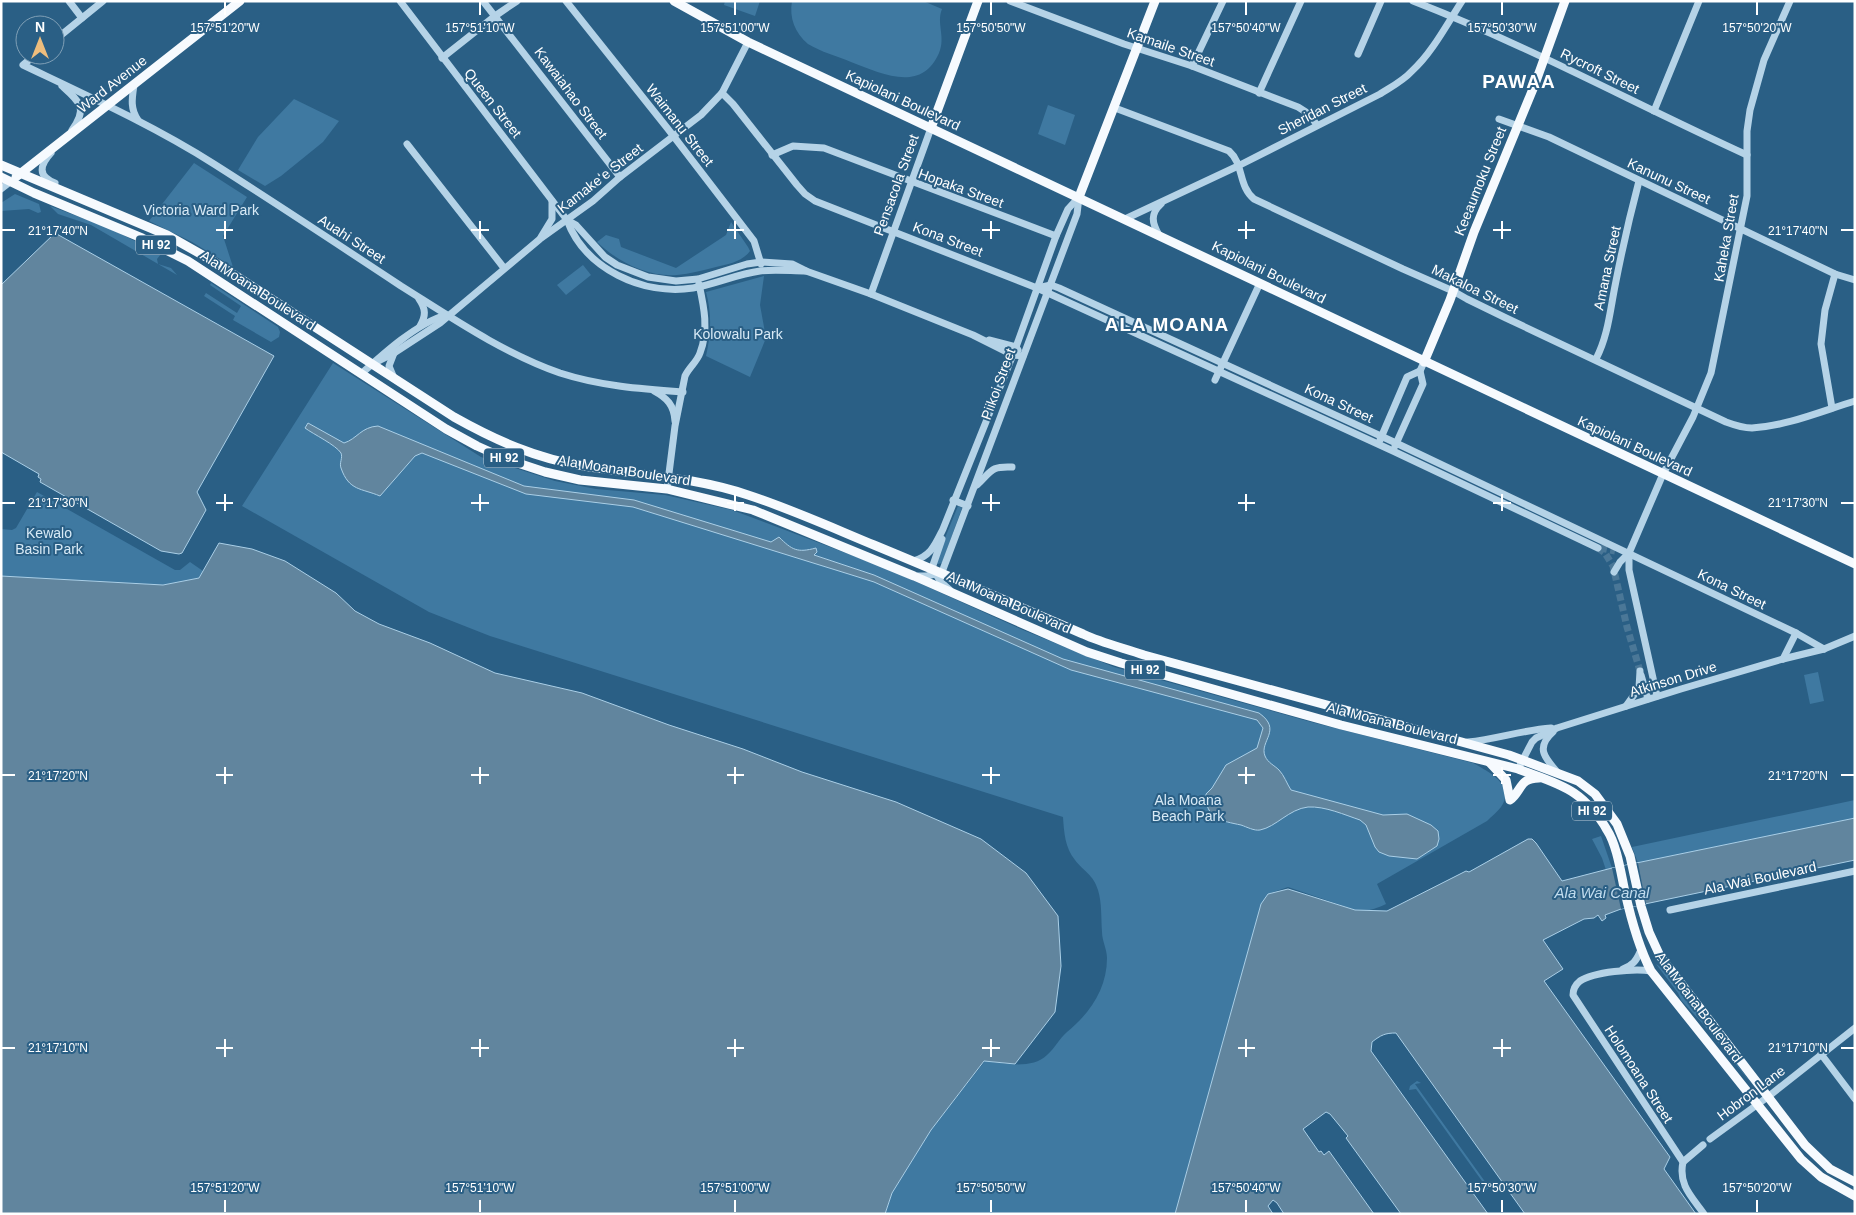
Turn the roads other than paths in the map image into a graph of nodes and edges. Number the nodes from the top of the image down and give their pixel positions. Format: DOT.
graph roads {
  1 [pos="69,1"];
  2 [pos="103,1"];
  3 [pos="240,1"];
  4 [pos="400,1"];
  5 [pos="483,1"];
  6 [pos="517,1"];
  7 [pos="566,1"];
  8 [pos="674,1"];
  9 [pos="978,1"];
  10 [pos="1010,1"];
  11 [pos="1155,1"];
  12 [pos="1223,1"];
  13 [pos="1301,1"];
  14 [pos="1381,1"];
  15 [pos="1413,1"];
  16 [pos="1462,1"];
  17 [pos="1565,1"];
  18 [pos="1699,1"];
  19 [pos="1790,1"];
  20 [pos="229,5"];
  21 [pos="495,16"];
  22 [pos="1452,16"];
  23 [pos="82,18"];
  24 [pos="65,32"];
  25 [pos="748,42"];
  26 [pos="1136,48"];
  27 [pos="1358,54"];
  28 [pos="442,58"];
  29 [pos="1544,58"];
  30 [pos="23,65"];
  31 [pos="1192,66"];
  32 [pos="56,81"];
  33 [pos="134,85"];
  34 [pos="722,93"];
  35 [pos="1259,93"];
  36 [pos="107,106"];
  37 [pos="1115,108"];
  38 [pos="1654,111"];
  39 [pos="1499,119"];
  40 [pos="140,123"];
  41 [pos="1317,125"];
  42 [pos="1517,126"];
  43 [pos="931,128"];
  44 [pos="674,137"];
  45 [pos="61,142"];
  46 [pos="407,144"];
  47 [pos="772,155"];
  48 [pos="1746,155"];
  49 [pos="1,165"];
  50 [pos="1238,166"];
  51 [pos="20,174"];
  52 [pos="1,177"];
  53 [pos="620,177"];
  54 [pos="1639,181"];
  55 [pos="10,182"];
  56 [pos="912,183"];
  57 [pos="1,189"];
  58 [pos="1079,197"];
  59 [pos="552,200"];
  60 [pos="1163,202"];
  61 [pos="113,212"];
  62 [pos="1125,219"];
  63 [pos="567,220"];
  64 [pos="1741,229"];
  65 [pos="894,231"];
  66 [pos="1159,235"];
  67 [pos="1056,236"];
  68 [pos="540,239"];
  69 [pos="761,262"];
  70 [pos="504,268"];
  71 [pos="762,270"];
  72 [pos="806,271"];
  73 [pos="1836,274"];
  74 [pos="698,279"];
  75 [pos="1855,280"];
  76 [pos="1260,283"];
  77 [pos="1051,285"];
  78 [pos="700,287"];
  79 [pos="1037,288"];
  80 [pos="1453,291"];
  81 [pos="870,294"];
  82 [pos="1047,294"];
  83 [pos="416,295"];
  84 [pos="447,315"];
  85 [pos="419,328"];
  86 [pos="973,335"];
  87 [pos="1016,347"];
  88 [pos="394,353"];
  89 [pos="1013,355"];
  90 [pos="1023,356"];
  91 [pos="1596,359"];
  92 [pos="1424,362"];
  93 [pos="1224,363"];
  94 [pos="372,364"];
  95 [pos="1420,371"];
  96 [pos="1220,372"];
  97 [pos="361,374"];
  98 [pos="1215,380"];
  99 [pos="397,382"];
  100 [pos="651,390"];
  101 [pos="683,392"];
  102 [pos="1855,401"];
  103 [pos="1832,408"];
  104 [pos="1697,409"];
  105 [pos="675,426"];
  106 [pos="1382,437"];
  107 [pos="1396,443"];
  108 [pos="1378,444"];
  109 [pos="1393,451"];
  110 [pos="1012,467"];
  111 [pos="1664,474"];
  112 [pos="668,476"];
  113 [pos="975,486"];
  114 [pos="666,489"];
  115 [pos="953,500"];
  116 [pos="968,506"];
  117 [pos="943,529"];
  118 [pos="1598,548"];
  119 [pos="1615,551"];
  120 [pos="1629,553"];
  121 [pos="912,561"];
  122 [pos="1855,564"];
  123 [pos="936,572"];
  124 [pos="1614,572"];
  125 [pos="914,576"];
  126 [pos="956,594"];
  127 [pos="1796,633"];
  128 [pos="1855,636"];
  129 [pos="1824,649"];
  130 [pos="1783,659"];
  131 [pos="1657,696"];
  132 [pos="1648,699"];
  133 [pos="1626,706"];
  134 [pos="1556,728"];
  135 [pos="1467,742"];
  136 [pos="1524,759"];
  137 [pos="1489,762"];
  138 [pos="1518,770"];
  139 [pos="1559,773"];
  140 [pos="1542,778"];
  141 [pos="1855,871"];
  142 [pos="1670,910"];
  143 [pos="1640,952"];
  144 [pos="1651,971"];
  145 [pos="1616,972"];
  146 [pos="1855,1028"];
  147 [pos="1821,1054"];
  148 [pos="1769,1096"];
  149 [pos="1855,1099"];
  150 [pos="1758,1105"];
  151 [pos="1710,1139"];
  152 [pos="1703,1144"];
  153 [pos="1683,1162"];
  154 [pos="1855,1182"];
  155 [pos="1855,1196"];
  156 [pos="1704,1214"];
  1 -- 23 [label="street"];
  2 -- 23 [label="street"];
  3 -- 20 [label="main road, Ward Avenue"];
  4 -- 28 [label="street, Queen Street"];
  5 -- 21 [label="street, Kawaiahao Street"];
  6 -- 21 [label="street"];
  7 -- 44 [label="street, Waimanu Street"];
  8 -- 25 [label="main road, Kapiolani Boulevard"];
  9 -- 43 [label="main road, Pensacola Street"];
  10 -- 26 [label="street, Kamaile Street"];
  11 -- 26 [label="main road, Piikoi Street"];
  12 -- 31 [label="street"];
  13 -- 35 [label="street"];
  14 -- 27 [label="street"];
  15 -- 22 [label="street, Rycroft Street"];
  16 -- 22 [label="street, Sheridan Street"];
  17 -- 29 [label="main road, Keeaumoku Street"];
  18 -- 38 [label="street"];
  19 -- 48 [label="street, Kaheka Street"];
  20 -- 33 [label="main road, Ward Avenue"];
  21 -- 28 [label="street"];
  21 -- 53 [label="street, Kawaiahao Street"];
  22 -- 29 [label="street, Rycroft Street"];
  22 -- 41 [label="street, Sheridan Street"];
  23 -- 24 [label="street"];
  25 -- 34 [label="street, Kamakeʻe Street"];
  25 -- 43 [label="main road, Kapiolani Boulevard"];
  26 -- 31 [label="street, Kamaile Street"];
  26 -- 37 [label="main road, Piikoi Street"];
  28 -- 59 [label="street, Queen Street"];
  29 -- 38 [label="street, Rycroft Street"];
  29 -- 42 [label="main road, Keeaumoku Street"];
  30 -- 32 [label="street, Auahi Street"];
  31 -- 35 [label="street, Kamaile Street"];
  32 -- 36 [label="street, Auahi Street"];
  32 -- 45 [label="street"];
  33 -- 36 [label="main road, Ward Avenue"];
  33 -- 40 [label="street"];
  34 -- 44 [label="street, Kamakeʻe Street"];
  34 -- 47 [label="street, Kona Street"];
  35 -- 41 [label="street, Kamaile Street"];
  36 -- 40 [label="street, Auahi Street"];
  36 -- 45 [label="main road, Ward Avenue"];
  37 -- 50 [label="street, Makaloa Street"];
  37 -- 58 [label="main road, Piikoi Street"];
  38 -- 48 [label="street, Rycroft Street"];
  39 -- 42 [label="street, Kanunu Street"];
  40 -- 83 [label="street, Auahi Street"];
  41 -- 50 [label="street, Sheridan Street"];
  42 -- 54 [label="street, Kanunu Street"];
  42 -- 80 [label="main road, Keeaumoku Street"];
  43 -- 56 [label="street, Pensacola Street"];
  43 -- 58 [label="main road, Kapiolani Boulevard"];
  44 -- 53 [label="street, Kamakeʻe Street"];
  44 -- 69 [label="street, Waimanu Street"];
  45 -- 51 [label="main road, Ward Avenue"];
  45 -- 61 [label="street"];
  46 -- 70 [label="street"];
  47 -- 56 [label="street, Hopaka Street"];
  47 -- 65 [label="street, Kona Street"];
  48 -- 64 [label="street, Kaheka Street"];
  49 -- 51 [label="main road, Ala Moana Boulevard / HI 92"];
  50 -- 60 [label="street, Sheridan Street"];
  50 -- 80 [label="street, Makaloa Street"];
  51 -- 55 [label="main road, Ward Avenue"];
  51 -- 61 [label="main road, Ala Moana Boulevard / HI 92"];
  52 -- 55 [label="main road, Ala Moana Boulevard / HI 92"];
  53 -- 63 [label="street, Kamakeʻe Street"];
  54 -- 64 [label="street, Kanunu Street"];
  54 -- 91 [label="street, Amana Street"];
  55 -- 57 [label="street, Ward Avenue"];
  55 -- 97 [label="main road, Ala Moana Boulevard / HI 92"];
  56 -- 65 [label="street, Pensacola Street"];
  56 -- 67 [label="street, Hopaka Street"];
  58 -- 62 [label="main road, Kapiolani Boulevard"];
  58 -- 67 [label="street, Piikoi Street"];
  58 -- 77 [label="street, Piikoi Street"];
  59 -- 63 [label="street, Queen Street"];
  59 -- 68 [label="street"];
  60 -- 62 [label="street, Sheridan Street"];
  60 -- 66 [label="street"];
  61 -- 94 [label="main road, Ala Moana Boulevard / HI 92"];
  62 -- 66 [label="main road, Kapiolani Boulevard"];
  63 -- 68 [label="street, Kamakeʻe Street"];
  63 -- 74 [label="street, Queen Street"];
  63 -- 78 [label="street, Queen Street"];
  64 -- 73 [label="street, Kanunu Street"];
  64 -- 104 [label="street, Kaheka Street"];
  65 -- 79 [label="street, Kona Street"];
  65 -- 81 [label="street, Pensacola Street"];
  66 -- 76 [label="main road, Kapiolani Boulevard"];
  67 -- 79 [label="street, Piikoi Street"];
  68 -- 70 [label="street, Kamakeʻe Street"];
  69 -- 71 [label="street, Waimanu Street"];
  69 -- 72 [label="street, Queen Street"];
  69 -- 74 [label="street, Queen Street"];
  70 -- 84 [label="street, Kamakeʻe Street"];
  71 -- 72 [label="street, Queen Street"];
  71 -- 78 [label="street, Queen Street"];
  72 -- 81 [label="street"];
  73 -- 75 [label="street, Kanunu Street"];
  73 -- 103 [label="street"];
  74 -- 78 [label="street"];
  76 -- 92 [label="main road, Kapiolani Boulevard"];
  76 -- 93 [label="street"];
  77 -- 79 [label="street"];
  77 -- 82 [label="street, Piikoi Street"];
  77 -- 93 [label="street, Kona Street"];
  78 -- 101 [label="street"];
  79 -- 82 [label="street, Kona Street"];
  79 -- 87 [label="street, Piikoi Street"];
  80 -- 91 [label="street, Makaloa Street"];
  80 -- 92 [label="main road, Keeaumoku Street"];
  81 -- 86 [label="street"];
  82 -- 90 [label="street, Piikoi Street"];
  82 -- 96 [label="street, Kona Street"];
  83 -- 84 [label="street, Auahi Street"];
  83 -- 85 [label="street"];
  84 -- 85 [label="street, Kamakeʻe Street"];
  84 -- 88 [label="street, Kamakeʻe Street"];
  84 -- 100 [label="street, Auahi Street"];
  85 -- 94 [label="street, Kamakeʻe Street"];
  86 -- 87 [label="street"];
  86 -- 89 [label="street"];
  87 -- 89 [label="street, Piikoi Street"];
  87 -- 90 [label="street"];
  88 -- 94 [label="street, Kamakeʻe Street"];
  88 -- 99 [label="street"];
  89 -- 90 [label="street"];
  89 -- 115 [label="street, Piikoi Street"];
  90 -- 113 [label="street, Piikoi Street"];
  91 -- 104 [label="street, Makaloa Street"];
  92 -- 95 [label="street, Keeaumoku Street"];
  92 -- 111 [label="main road, Kapiolani Boulevard"];
  93 -- 96 [label="street"];
  93 -- 106 [label="street, Kona Street"];
  94 -- 97 [label="street"];
  94 -- 99 [label="main road, Ala Moana Boulevard / HI 92"];
  95 -- 106 [label="street, Keeaumoku Street"];
  95 -- 107 [label="street, Keeaumoku Street"];
  96 -- 98 [label="street"];
  96 -- 108 [label="street, Kona Street"];
  97 -- 114 [label="main road, Ala Moana Boulevard / HI 92"];
  99 -- 112 [label="main road, Ala Moana Boulevard / HI 92"];
  100 -- 101 [label="street, Auahi Street"];
  100 -- 105 [label="street"];
  101 -- 105 [label="street"];
  102 -- 103 [label="street, Makaloa Street"];
  103 -- 104 [label="street, Makaloa Street"];
  104 -- 111 [label="street, Kaheka Street"];
  105 -- 112 [label="street"];
  106 -- 107 [label="street, Kona Street"];
  106 -- 108 [label="street, Keeaumoku Street"];
  107 -- 109 [label="street, Keeaumoku Street"];
  107 -- 120 [label="street, Kona Street"];
  108 -- 109 [label="street, Kona Street"];
  109 -- 118 [label="street, Kona Street"];
  110 -- 113 [label="street"];
  111 -- 120 [label="street, Kaheka Street"];
  111 -- 122 [label="main road, Kapiolani Boulevard"];
  112 -- 114 [label="street"];
  112 -- 121 [label="main road, Ala Moana Boulevard / HI 92"];
  113 -- 116 [label="street, Piikoi Street"];
  114 -- 125 [label="main road, Ala Moana Boulevard / HI 92"];
  115 -- 116 [label="street"];
  115 -- 117 [label="street, Piikoi Street"];
  116 -- 123 [label="street, Piikoi Street"];
  117 -- 121 [label="street, Piikoi Street"];
  117 -- 123 [label="street, Piikoi Street"];
  119 -- 120 [label="street, Kona Street"];
  120 -- 124 [label="street"];
  120 -- 127 [label="street, Kona Street"];
  120 -- 131 [label="street"];
  121 -- 123 [label="main road, Ala Moana Boulevard / HI 92"];
  123 -- 125 [label="street"];
  123 -- 126 [label="street"];
  123 -- 135 [label="main road, Ala Moana Boulevard / HI 92"];
  125 -- 126 [label="main road, Ala Moana Boulevard / HI 92"];
  126 -- 137 [label="main road, Ala Moana Boulevard / HI 92"];
  127 -- 129 [label="street, Kona Street"];
  127 -- 130 [label="street"];
  128 -- 129 [label="street, Atkinson Drive"];
  129 -- 130 [label="street, Atkinson Drive"];
  130 -- 131 [label="street, Atkinson Drive"];
  131 -- 132 [label="street, Atkinson Drive"];
  132 -- 133 [label="street, Atkinson Drive"];
  132 -- 133 [label="street"];
  133 -- 134 [label="street, Atkinson Drive"];
  134 -- 135 [label="street"];
  134 -- 136 [label="street, Atkinson Drive"];
  134 -- 139 [label="street"];
  135 -- 136 [label="main road, Ala Moana Boulevard / HI 92"];
  136 -- 138 [label="street, Atkinson Drive"];
  136 -- 139 [label="main road, Ala Moana Boulevard / HI 92"];
  137 -- 138 [label="main road, Ala Moana Boulevard / HI 92"];
  137 -- 140 [label="main road"];
  138 -- 140 [label="main road, Ala Moana Boulevard / HI 92"];
  139 -- 148 [label="main road, Ala Moana Boulevard / HI 92"];
  140 -- 143 [label="main road, Ala Moana Boulevard / HI 92"];
  141 -- 142 [label="street, Ala Wai Boulevard"];
  143 -- 144 [label="main road, Ala Moana Boulevard / HI 92"];
  143 -- 145 [label="street, Holomoana Street"];
  144 -- 145 [label="street, Holomoana Street"];
  144 -- 150 [label="main road, Ala Moana Boulevard / HI 92"];
  145 -- 153 [label="street, Holomoana Street"];
  146 -- 147 [label="street, Hobron Lane"];
  147 -- 148 [label="street, Hobron Lane"];
  147 -- 149 [label="street"];
  148 -- 150 [label="street, Hobron Lane"];
  148 -- 154 [label="main road, Ala Moana Boulevard / HI 92"];
  150 -- 151 [label="street, Hobron Lane"];
  150 -- 155 [label="main road, Ala Moana Boulevard / HI 92"];
  152 -- 153 [label="street"];
  153 -- 156 [label="street, Holomoana Street"];
}
